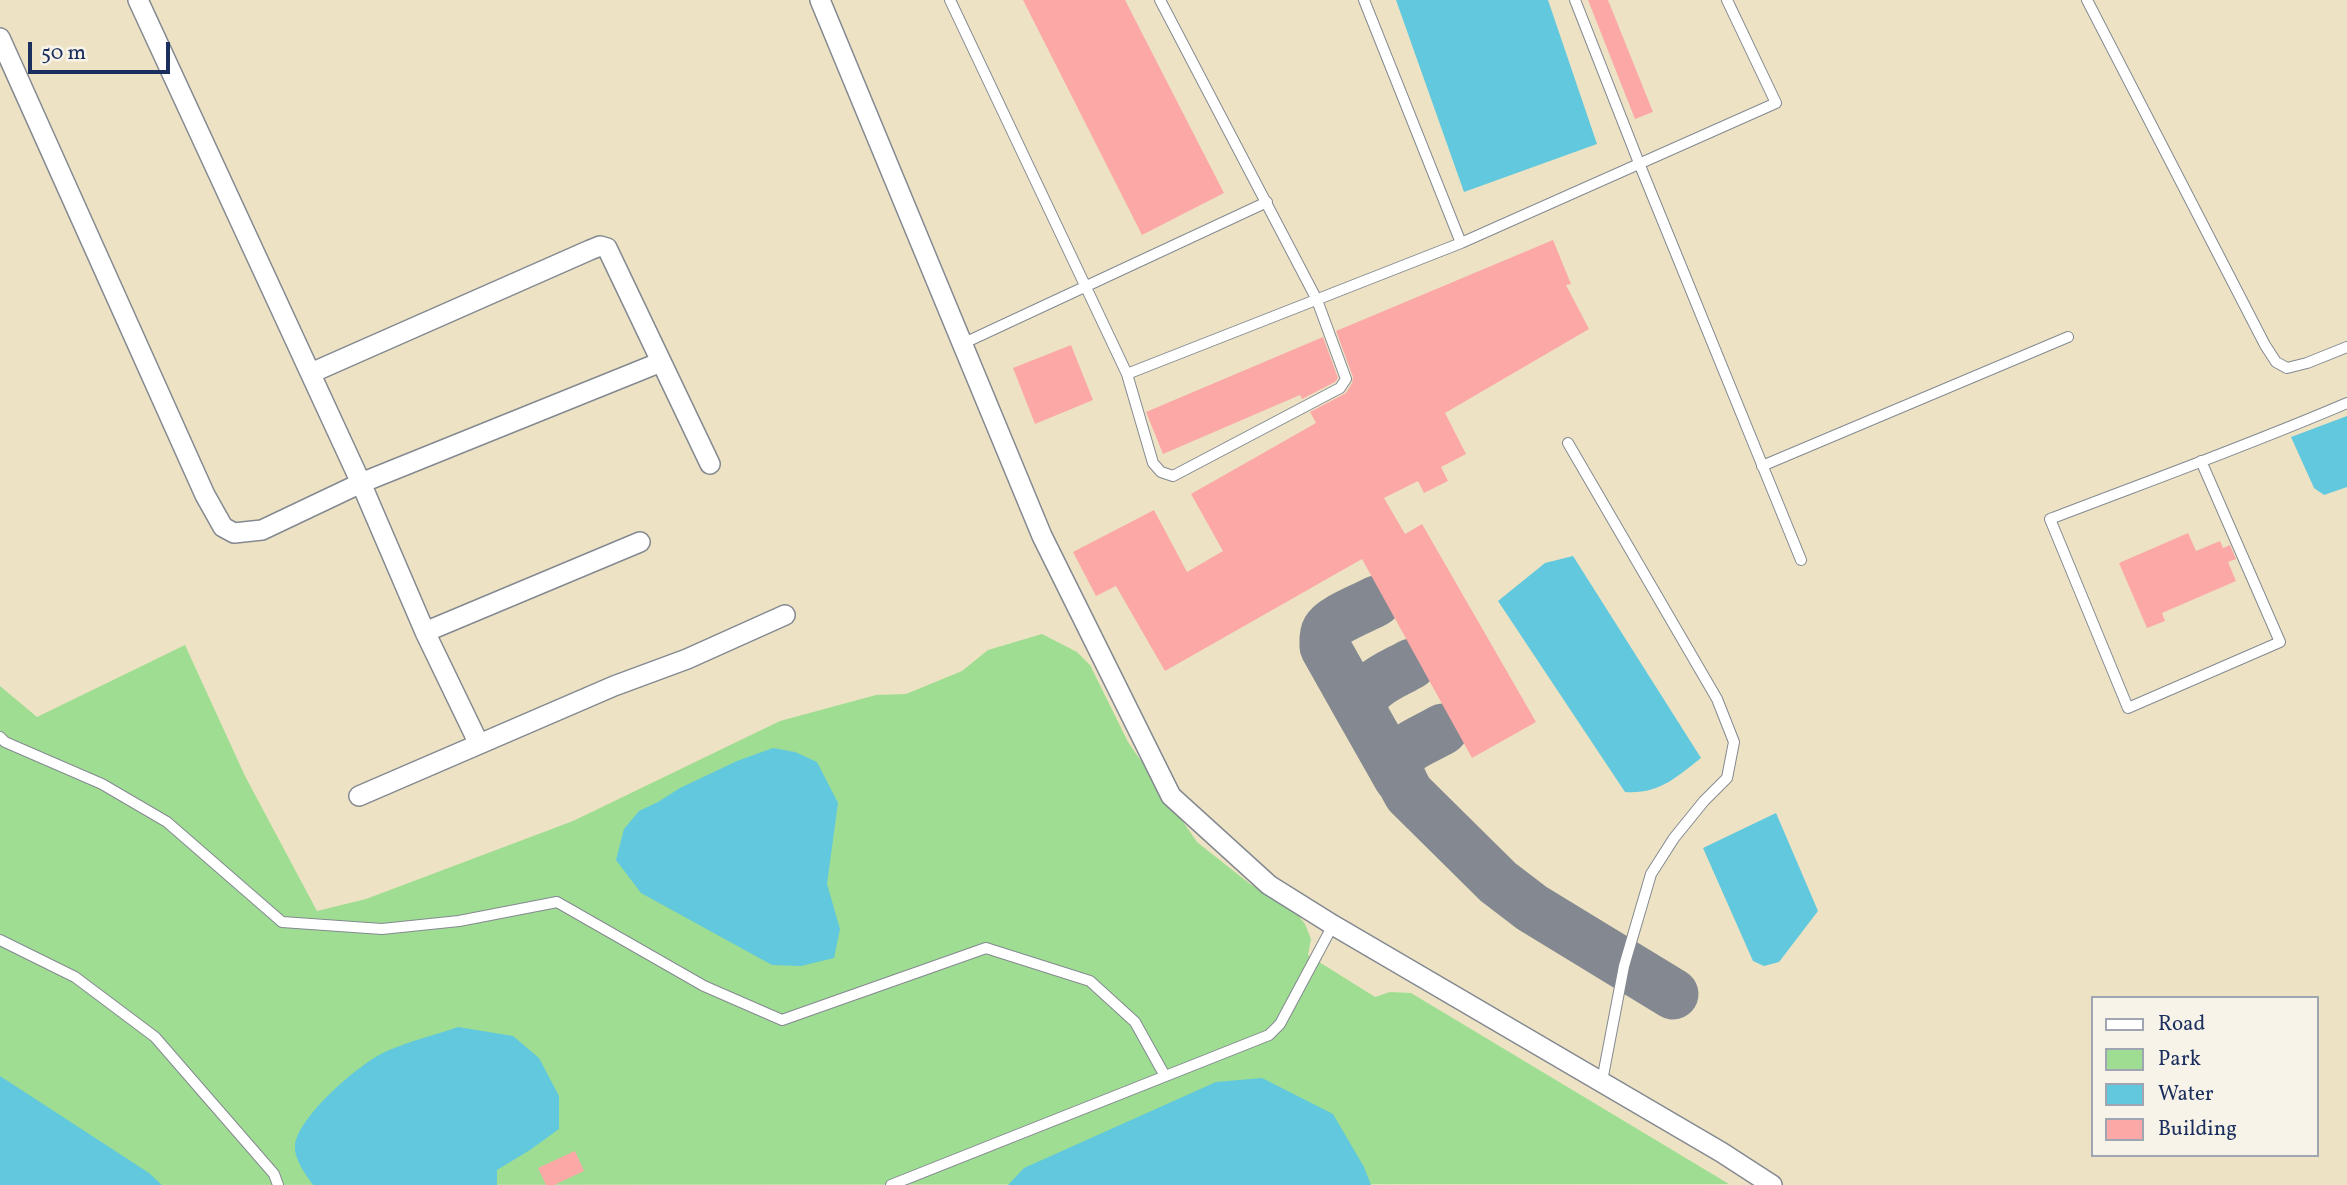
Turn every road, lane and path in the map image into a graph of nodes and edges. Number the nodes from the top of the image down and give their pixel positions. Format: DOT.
graph roads {
  1 [pos="138,0"];
  2 [pos="820,0"];
  3 [pos="950,0"];
  4 [pos="1160,0"];
  5 [pos="1364,0"];
  6 [pos="1575,0"];
  7 [pos="1727,0"];
  8 [pos="2087,0"];
  9 [pos="0,38"];
  10 [pos="1639,163"];
  11 [pos="1267,202"];
  12 [pos="1461,243"];
  13 [pos="1087,286"];
  14 [pos="1317,300"];
  15 [pos="2068,337"];
  16 [pos="962,344"];
  17 [pos="2347,347"];
  18 [pos="661,362"];
  19 [pos="310,373"];
  20 [pos="1127,374"];
  21 [pos="2347,403"];
  22 [pos="1569,443"];
  23 [pos="2201,461"];
  24 [pos="710,464"];
  25 [pos="1762,466"];
  26 [pos="361,483"];
  27 [pos="640,542"];
  28 [pos="1801,560"];
  29 [pos="785,615"];
  30 [pos="425,632"];
  31 [pos="0,737"];
  32 [pos="478,744"];
  33 [pos="359,796"];
  34 [pos="1333,925"];
  35 [pos="0,940"];
  36 [pos="1165,1076"];
  37 [pos="1602,1081"];
  38 [pos="278,1185"];
  39 [pos="891,1185"];
  40 [pos="1772,1185"];
  1 -- 19 [label="street"];
  2 -- 16 [label="street"];
  3 -- 13 [label="lane"];
  4 -- 11 [label="lane"];
  5 -- 12 [label="lane"];
  6 -- 10 [label="lane"];
  7 -- 10 [label="lane"];
  8 -- 17 [label="lane"];
  9 -- 26 [label="street"];
  10 -- 12 [label="lane"];
  10 -- 25 [label="lane"];
  11 -- 13 [label="lane"];
  11 -- 14 [label="lane"];
  12 -- 14 [label="lane"];
  13 -- 16 [label="lane"];
  13 -- 20 [label="lane"];
  14 -- 20 [label="lane"];
  14 -- 20 [label="lane"];
  15 -- 25 [label="lane"];
  16 -- 34 [label="street"];
  18 -- 19 [label="street"];
  18 -- 24 [label="street"];
  18 -- 26 [label="street"];
  19 -- 26 [label="street"];
  21 -- 23 [label="lane"];
  22 -- 37 [label="lane"];
  23 -- 23 [label="lane"];
  25 -- 28 [label="lane"];
  26 -- 30 [label="street"];
  27 -- 30 [label="street"];
  29 -- 32 [label="street"];
  30 -- 32 [label="street"];
  31 -- 36 [label="lane"];
  32 -- 33 [label="street"];
  34 -- 36 [label="lane"];
  34 -- 37 [label="street"];
  35 -- 38 [label="lane"];
  36 -- 39 [label="lane"];
  37 -- 40 [label="street"];
}
